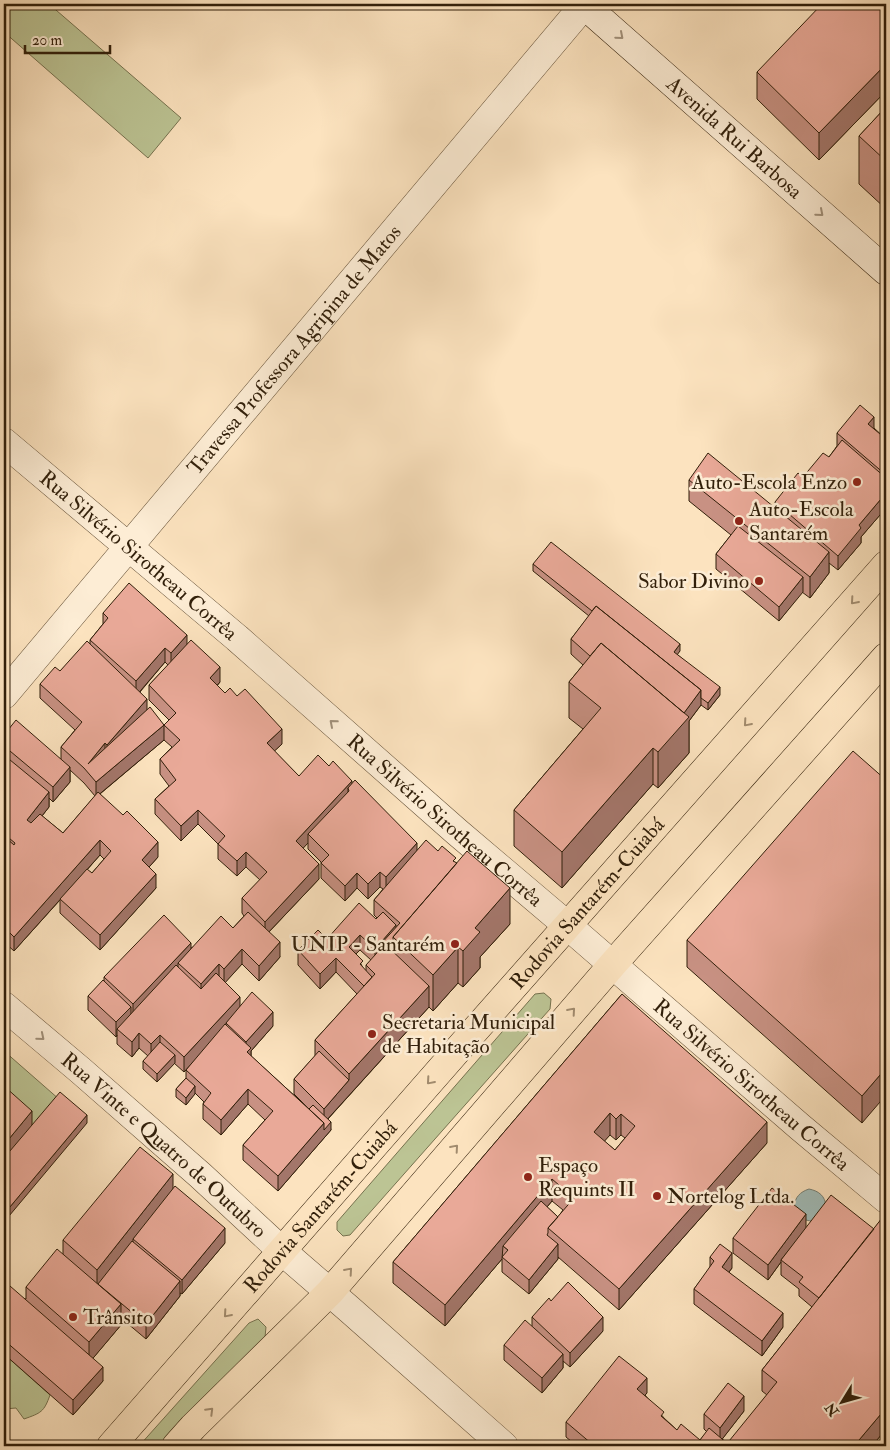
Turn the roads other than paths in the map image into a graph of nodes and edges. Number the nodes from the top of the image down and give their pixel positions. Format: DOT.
graph roads {
  1 [pos="584,4"];
  2 [pos="886,271"];
  3 [pos="4,442"];
  4 [pos="128,546"];
  5 [pos="886,565"];
  6 [pos="886,657"];
  7 [pos="4,695"];
  8 [pos="568,926"];
  9 [pos="613,964"];
  10 [pos="4,1006"];
  11 [pos="886,1199"];
  12 [pos="282,1251"];
  13 [pos="330,1292"];
  14 [pos="112,1446"];
  15 [pos="176,1446"];
  16 [pos="504,1446"];
  1 -- 2 [label="street, Avenida Rui Barbosa, one-way"];
  1 -- 4 [label="street, Travessa Professora Agripina de Matos"];
  3 -- 4 [label="street, Rua Silvério Sirotheau Corrêa"];
  4 -- 7 [label="street, Travessa Professora Agripina de Matos"];
  8 -- 4 [label="street, Rua Silvério Sirotheau Corrêa, one-way"];
  5 -- 8 [label="highway, Rodovia Santarém-Cuiabá, one-way"];
  6 -- 9 [label="highway"];
  8 -- 9 [label="street, Rua Silvério Sirotheau Corrêa"];
  8 -- 12 [label="highway, Rodovia Santarém-Cuiabá, one-way"];
  9 -- 11 [label="street, Rua Silvério Sirotheau Corrêa"];
  13 -- 9 [label="highway, one-way"];
  10 -- 12 [label="street, Rua Vinte e Quatro de Outubro, one-way"];
  12 -- 13 [label="street, Rua Vinte e Quatro de Outubro"];
  12 -- 14 [label="highway, Rodovia Santarém-Cuiabá, one-way"];
  15 -- 13 [label="highway, one-way"];
  13 -- 16 [label="street, Rua Vinte e Quatro de Outubro"];
}
